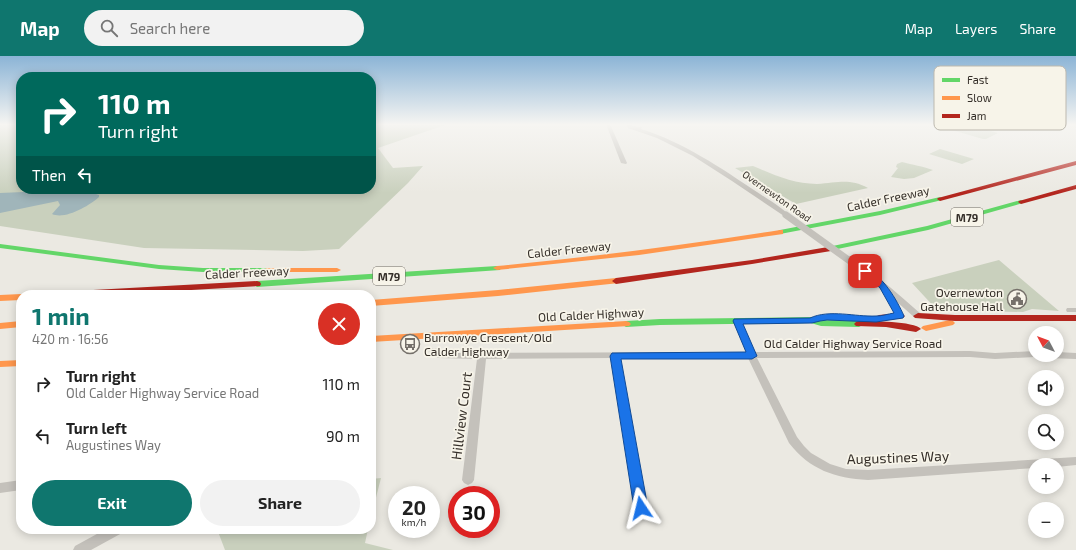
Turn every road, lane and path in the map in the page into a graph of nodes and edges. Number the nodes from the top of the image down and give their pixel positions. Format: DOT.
graph roads {
  1 [pos="617,147"];
  2 [pos="677,147"];
  3 [pos="624,164"];
  4 [pos="1076,164"];
  5 [pos="1076,187"];
  6 [pos="720,241"];
  7 [pos="0,246"];
  8 [pos="883,286"];
  9 [pos="148,290"];
  10 [pos="16,297"];
  11 [pos="0,298"];
  12 [pos="376,303"];
  13 [pos="900,315"];
  14 [pos="918,315"];
  15 [pos="1076,318"];
  16 [pos="812,320"];
  17 [pos="737,321"];
  18 [pos="16,324"];
  19 [pos="1076,324"];
  20 [pos="0,326"];
  21 [pos="926,328"];
  22 [pos="916,329"];
  23 [pos="376,339"];
  24 [pos="433,350"];
  25 [pos="1028,354"];
  26 [pos="482,356"];
  27 [pos="615,356"];
  28 [pos="752,356"];
  29 [pos="1064,356"];
  30 [pos="1076,356"];
  31 [pos="16,363"];
  32 [pos="0,364"];
  33 [pos="1076,461"];
  34 [pos="468,480"];
  35 [pos="16,486"];
  36 [pos="0,488"];
  37 [pos="641,508"];
  38 [pos="109,534"];
  39 [pos="79,550"];
  1 -- 3 [label="street"];
  2 -- 8 [label="street, Overnewton Road, bridge"];
  4 -- 6 [label="main road, Calder Freeway / M79"];
  5 -- 12 [label="main road, M79"];
  6 -- 7 [label="main road"];
  6 -- 9 [label="main road, Calder Freeway / M79"];
  8 -- 13 [label="street, Overnewton Road"];
  8 -- 14 [label="street, Overnewton Road"];
  10 -- 11 [label="main road"];
  13 -- 14 [label="main road, Old Calder Highway"];
  13 -- 16 [label="main road, Old Calder Highway"];
  13 -- 22 [label="main road"];
  14 -- 15 [label="main road"];
  14 -- 21 [label="main road"];
  16 -- 17 [label="main road, Old Calder Highway"];
  16 -- 22 [label="main road, Old Calder Highway"];
  17 -- 23 [label="main road, Old Calder Highway"];
  17 -- 28 [label="street, Augustines Way"];
  18 -- 20 [label="main road"];
  19 -- 21 [label="main road"];
  21 -- 22 [label="main road, Old Calder Highway"];
  24 -- 26 [label="street, Old Calder Highway Service Road"];
  25 -- 28 [label="street, Old Calder Highway Service Road"];
  26 -- 27 [label="street, Old Calder Highway Service Road"];
  26 -- 34 [label="street, Hillview Court"];
  27 -- 28 [label="street, Old Calder Highway Service Road"];
  27 -- 37 [label="street"];
  28 -- 33 [label="street, Augustines Way"];
  29 -- 30 [label="street"];
  31 -- 32 [label="main road"];
  35 -- 36 [label="street"];
  38 -- 39 [label="street"];
}
